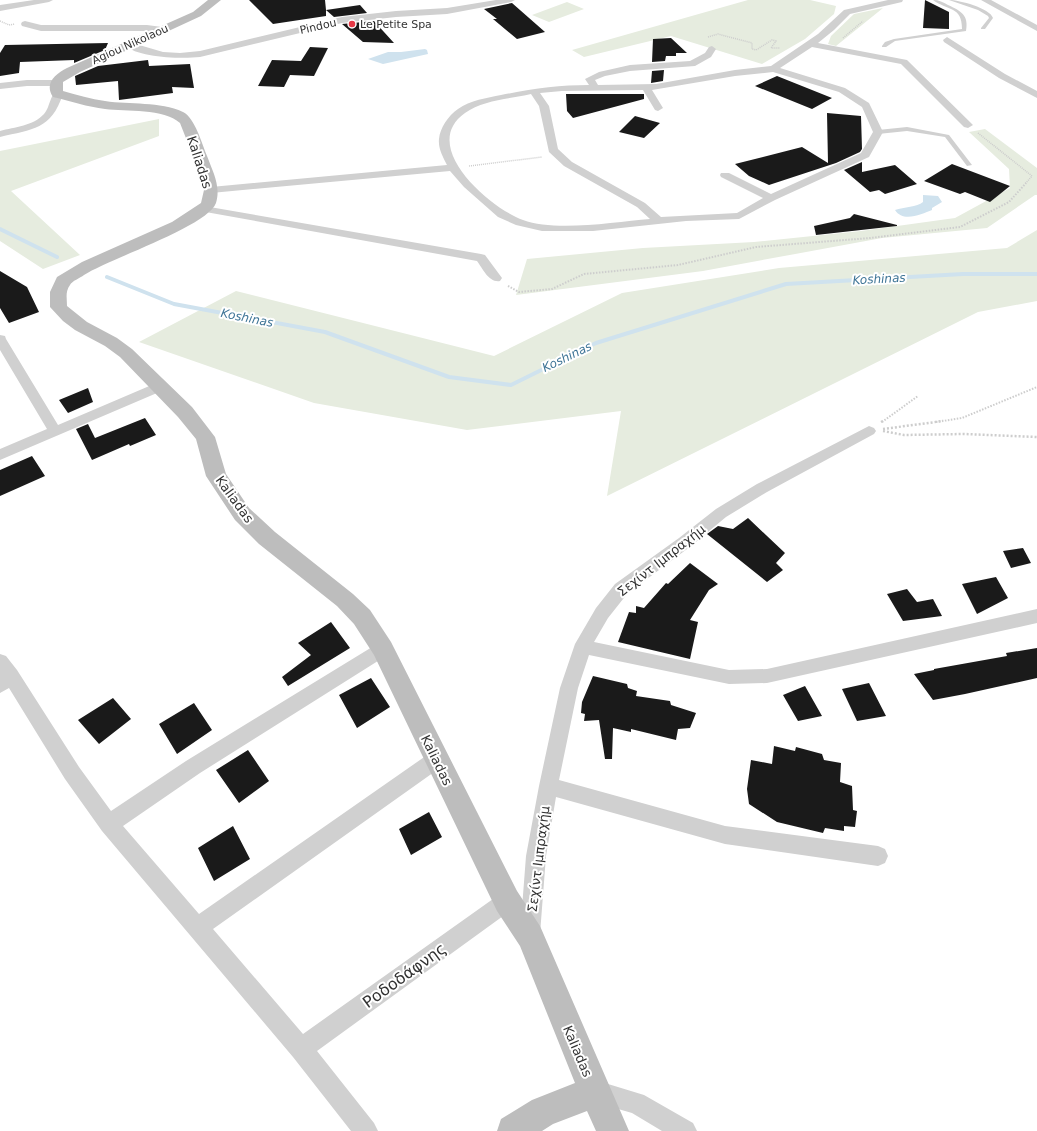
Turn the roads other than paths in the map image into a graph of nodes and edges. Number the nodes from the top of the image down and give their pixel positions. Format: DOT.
graph roads {
  1 [pos="49,0"];
  2 [pos="215,0"];
  3 [pos="511,0"];
  4 [pos="898,0"];
  5 [pos="935,0"];
  6 [pos="951,0"];
  7 [pos="985,0"];
  8 [pos="0,8"];
  9 [pos="25,24"];
  10 [pos="983,28"];
  11 [pos="1037,28"];
  12 [pos="162,30"];
  13 [pos="947,40"];
  14 [pos="129,45"];
  15 [pos="807,46"];
  16 [pos="884,46"];
  17 [pos="712,49"];
  18 [pos="773,69"];
  19 [pos="0,86"];
  20 [pos="595,87"];
  21 [pos="646,87"];
  22 [pos="57,89"];
  23 [pos="534,91"];
  24 [pos="1037,95"];
  25 [pos="658,108"];
  26 [pos="968,125"];
  27 [pos="878,132"];
  28 [pos="0,134"];
  29 [pos="969,165"];
  30 [pos="453,168"];
  31 [pos="725,175"];
  32 [pos="211,190"];
  33 [pos="771,198"];
  34 [pos="204,209"];
  35 [pos="659,221"];
  36 [pos="496,278"];
  37 [pos="2,344"];
  38 [pos="159,387"];
  39 [pos="55,431"];
  40 [pos="869,431"];
  41 [pos="0,455"];
  42 [pos="1037,616"];
  43 [pos="583,647"];
  44 [pos="383,649"];
  45 [pos="4,673"];
  46 [pos="437,759"];
  47 [pos="548,786"];
  48 [pos="109,824"];
  49 [pos="878,856"];
  50 [pos="507,901"];
  51 [pos="198,927"];
  52 [pos="530,936"];
  53 [pos="301,1049"];
  54 [pos="595,1092"];
  55 [pos="366,1131"];
  56 [pos="512,1131"];
  57 [pos="612,1131"];
  58 [pos="685,1131"];
  1 -- 8 [label="street"];
  2 -- 12 [label="street, Agiou Nikolaou"];
  3 -- 14 [label="street, Pindou"];
  4 -- 15 [label="street"];
  5 -- 16 [label="lane"];
  6 -- 10 [label="lane"];
  7 -- 11 [label="street"];
  9 -- 12 [label="street"];
  12 -- 14 [label="street, Agiou Nikolaou"];
  13 -- 24 [label="street"];
  14 -- 22 [label="street, Agiou Nikolaou"];
  15 -- 18 [label="street"];
  15 -- 26 [label="street"];
  17 -- 20 [label="street"];
  18 -- 21 [label="street"];
  18 -- 27 [label="street"];
  19 -- 22 [label="street"];
  20 -- 21 [label="street"];
  20 -- 23 [label="street"];
  21 -- 25 [label="street"];
  22 -- 28 [label="street"];
  22 -- 32 [label="street, Kaliadas"];
  23 -- 30 [label="street"];
  23 -- 35 [label="street"];
  27 -- 29 [label="lane"];
  27 -- 33 [label="street"];
  30 -- 32 [label="street"];
  30 -- 35 [label="street"];
  31 -- 33 [label="street"];
  32 -- 34 [label="street, Kaliadas"];
  33 -- 35 [label="street"];
  34 -- 36 [label="street"];
  34 -- 38 [label="street, Kaliadas"];
  37 -- 39 [label="street"];
  38 -- 39 [label="street"];
  38 -- 44 [label="street, Kaliadas"];
  39 -- 41 [label="street"];
  40 -- 43 [label="street, Σεχίντ Ιμπραχήμ"];
  42 -- 43 [label="street"];
  43 -- 47 [label="street, Σεχίντ Ιμπραχήμ"];
  44 -- 46 [label="street, Kaliadas"];
  44 -- 48 [label="street"];
  45 -- 48 [label="street"];
  46 -- 50 [label="street, Kaliadas"];
  46 -- 51 [label="street"];
  47 -- 49 [label="street"];
  47 -- 52 [label="street, Σεχίντ Ιμπραχήμ"];
  48 -- 51 [label="street"];
  50 -- 52 [label="street, Kaliadas"];
  50 -- 53 [label="street, Ροδοδάφνης"];
  51 -- 53 [label="street"];
  52 -- 54 [label="street, Kaliadas"];
  53 -- 55 [label="street"];
  54 -- 56 [label="street"];
  54 -- 57 [label="street, Kaliadas"];
  54 -- 58 [label="street"];
}
